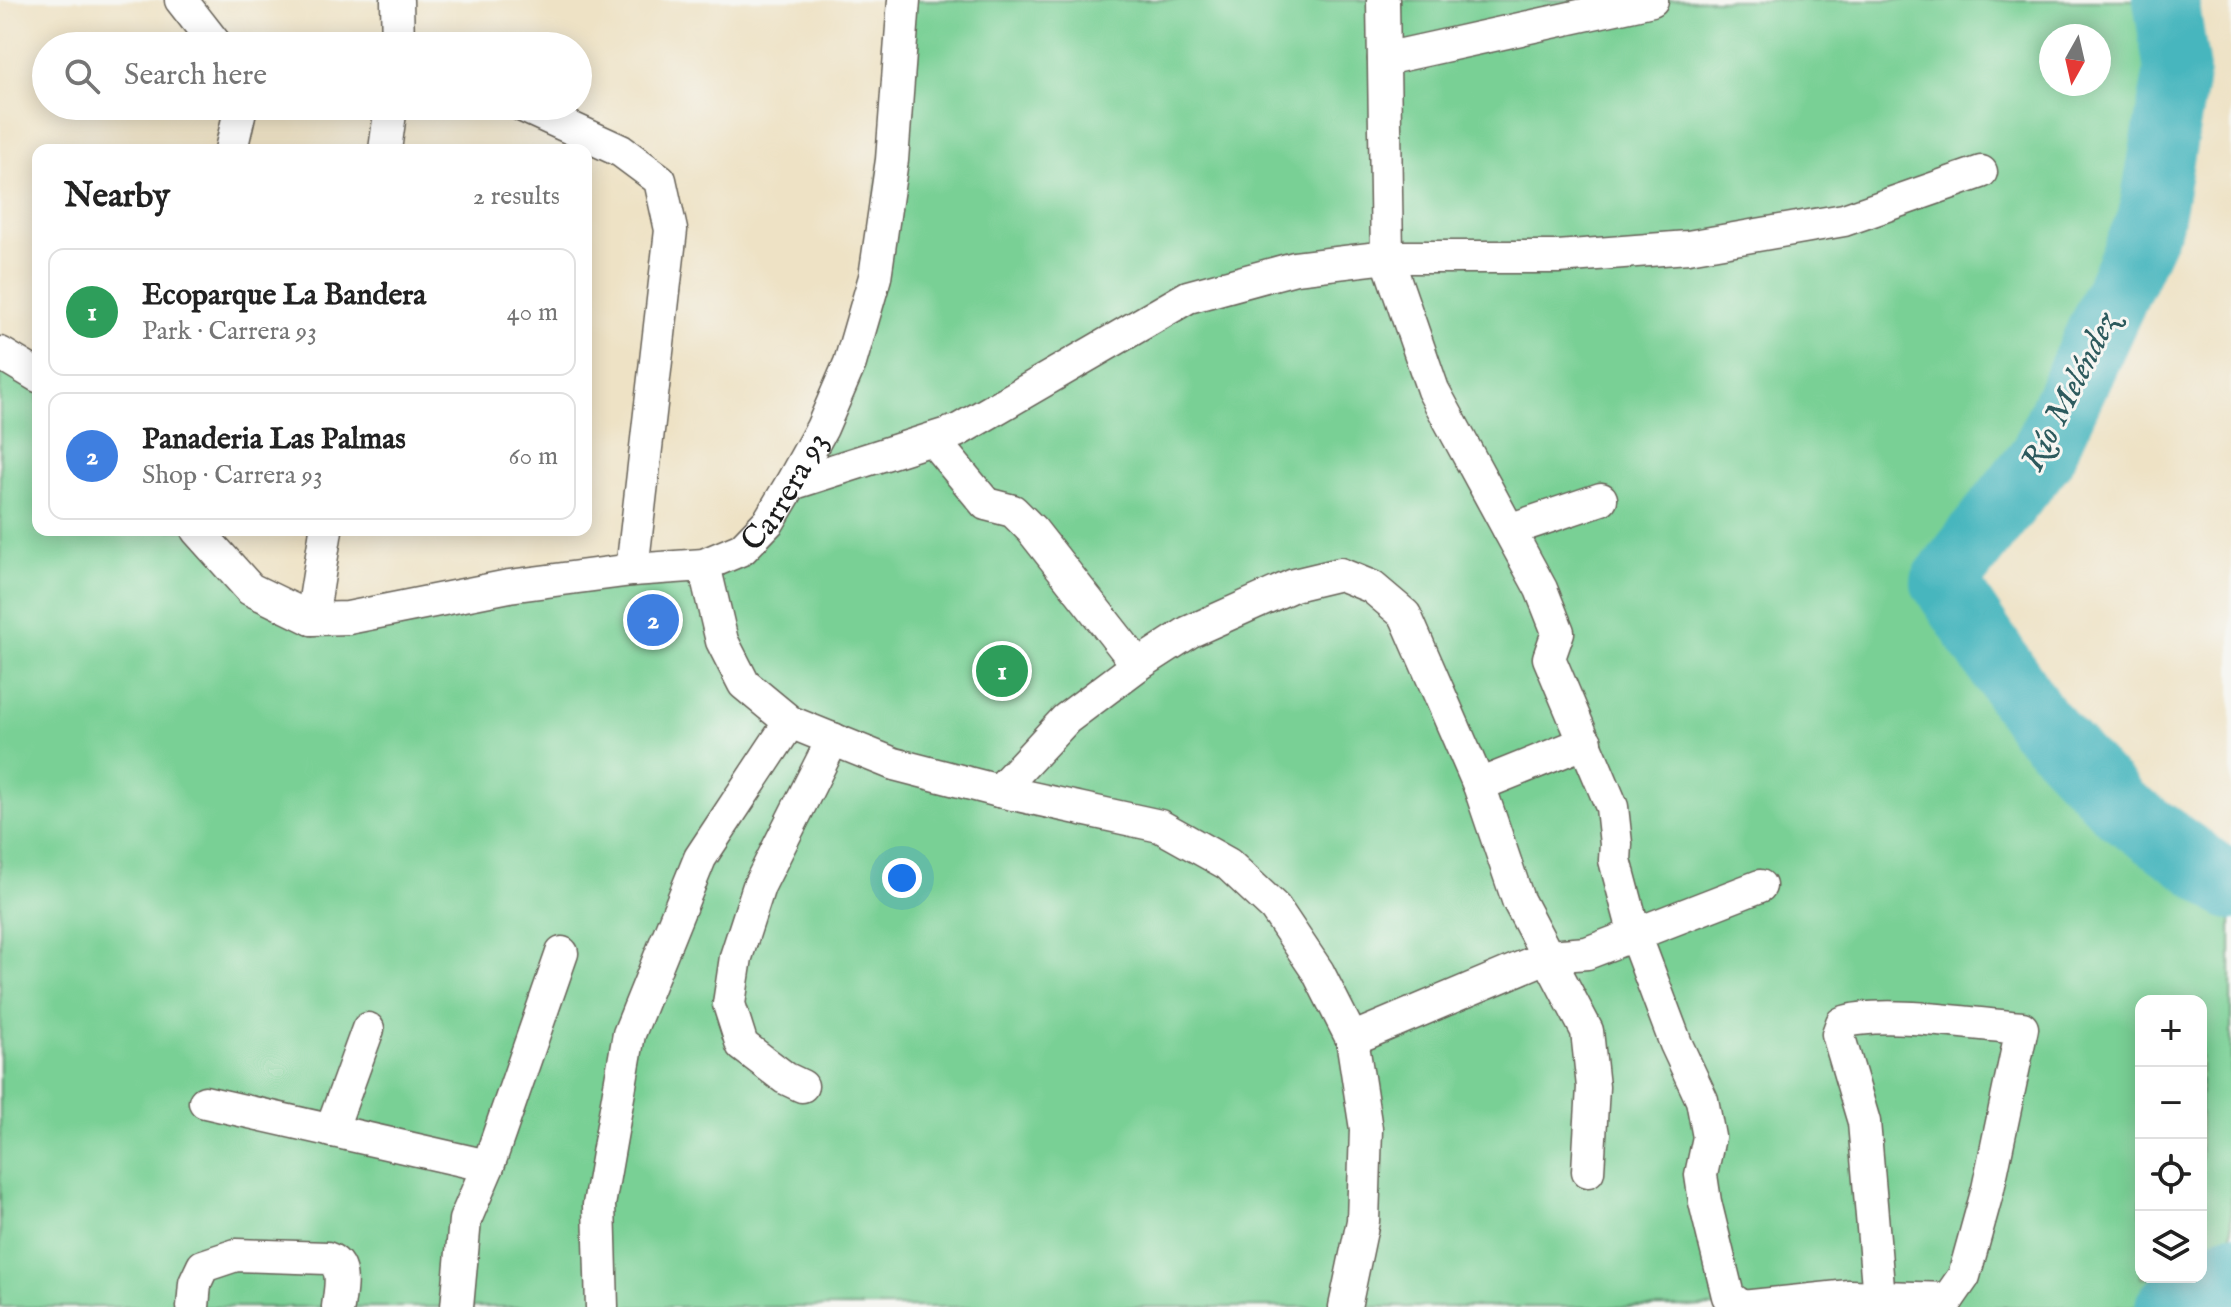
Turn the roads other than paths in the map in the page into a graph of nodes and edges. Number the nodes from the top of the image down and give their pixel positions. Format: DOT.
graph roads {
  1 [pos="181,0"];
  2 [pos="397,0"];
  3 [pos="904,0"];
  4 [pos="1383,0"];
  5 [pos="1652,0"];
  6 [pos="206,32"];
  7 [pos="398,32"];
  8 [pos="1384,59"];
  9 [pos="238,120"];
  10 [pos="389,120"];
  11 [pos="553,120"];
  12 [pos="232,144"];
  13 [pos="386,144"];
  14 [pos="1981,172"];
  15 [pos="1387,257"];
  16 [pos="0,353"];
  17 [pos="32,372"];
  18 [pos="933,440"];
  19 [pos="791,484"];
  20 [pos="1601,499"];
  21 [pos="1509,530"];
  22 [pos="202,536"];
  23 [pos="325,536"];
  24 [pos="704,565"];
  25 [pos="632,570"];
  26 [pos="312,619"];
  27 [pos="1138,665"];
  28 [pos="790,722"];
  29 [pos="833,739"];
  30 [pos="1586,742"];
  31 [pos="1479,785"];
  32 [pos="999,791"];
  33 [pos="1760,886"];
  34 [pos="1635,935"];
  35 [pos="562,953"];
  36 [pos="1549,956"];
  37 [pos="368,1029"];
  38 [pos="1352,1039"];
  39 [pos="802,1086"];
  40 [pos="205,1102"];
  41 [pos="331,1131"];
  42 [pos="488,1166"];
  43 [pos="1588,1171"];
  44 [pos="1879,1298"];
  45 [pos="1943,1303"];
  46 [pos="193,1307"];
  47 [pos="338,1307"];
  48 [pos="457,1307"];
  49 [pos="602,1307"];
  50 [pos="1345,1307"];
  1 -- 6 [label="street"];
  2 -- 7 [label="street"];
  3 -- 19 [label="street, Carrera 93"];
  4 -- 8 [label="street"];
  5 -- 8 [label="street"];
  8 -- 15 [label="street"];
  9 -- 12 [label="street"];
  10 -- 13 [label="street"];
  11 -- 25 [label="street"];
  14 -- 15 [label="street"];
  15 -- 18 [label="street"];
  15 -- 21 [label="street"];
  16 -- 17 [label="street"];
  18 -- 19 [label="street"];
  18 -- 27 [label="street"];
  19 -- 24 [label="street, Carrera 93"];
  20 -- 21 [label="street"];
  21 -- 30 [label="street"];
  22 -- 26 [label="street, Carrera 93"];
  23 -- 26 [label="street"];
  24 -- 25 [label="street, Carrera 93"];
  24 -- 28 [label="street"];
  25 -- 26 [label="street, Carrera 93"];
  27 -- 31 [label="street"];
  27 -- 32 [label="street"];
  28 -- 29 [label="street"];
  28 -- 49 [label="street"];
  29 -- 32 [label="street"];
  29 -- 39 [label="street"];
  30 -- 31 [label="street"];
  30 -- 34 [label="street"];
  31 -- 36 [label="street"];
  32 -- 38 [label="street"];
  33 -- 34 [label="street"];
  34 -- 36 [label="street"];
  34 -- 44 [label="street"];
  35 -- 42 [label="street"];
  36 -- 38 [label="street"];
  36 -- 43 [label="street"];
  37 -- 41 [label="street"];
  38 -- 50 [label="street"];
  40 -- 41 [label="street"];
  41 -- 42 [label="street"];
  42 -- 48 [label="street"];
  44 -- 45 [label="street"];
  44 -- 45 [label="street"];
  46 -- 47 [label="street"];
}
